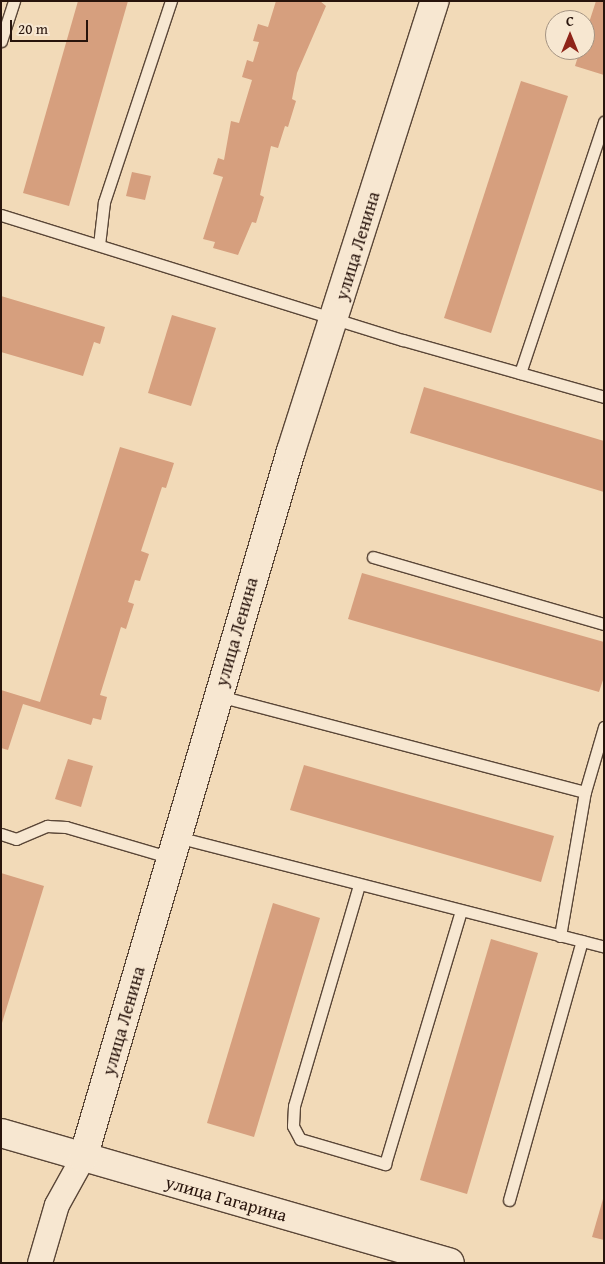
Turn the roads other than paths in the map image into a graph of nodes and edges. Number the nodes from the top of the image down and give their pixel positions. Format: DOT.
graph roads {
  1 [pos="14,1"];
  2 [pos="171,1"];
  3 [pos="435,1"];
  4 [pos="1,41"];
  5 [pos="604,122"];
  6 [pos="1,215"];
  7 [pos="99,245"];
  8 [pos="336,317"];
  9 [pos="520,373"];
  10 [pos="604,397"];
  11 [pos="373,557"];
  12 [pos="604,624"];
  13 [pos="218,696"];
  14 [pos="604,727"];
  15 [pos="584,792"];
  16 [pos="1,834"];
  17 [pos="174,848"];
  18 [pos="359,884"];
  19 [pos="461,911"];
  20 [pos="560,936"];
  21 [pos="582,942"];
  22 [pos="604,947"];
  23 [pos="1,1134"];
  24 [pos="82,1158"];
  25 [pos="509,1200"];
  26 [pos="40,1263"];
  27 [pos="450,1263"];
  1 -- 4 [label="lane"];
  2 -- 7 [label="lane"];
  3 -- 8 [label="street, улица Ленина"];
  5 -- 9 [label="lane"];
  6 -- 7 [label="lane"];
  7 -- 8 [label="lane"];
  8 -- 9 [label="lane"];
  8 -- 13 [label="street, улица Ленина"];
  9 -- 10 [label="lane"];
  11 -- 12 [label="lane"];
  13 -- 15 [label="lane"];
  13 -- 17 [label="street, улица Ленина"];
  14 -- 15 [label="lane"];
  15 -- 20 [label="lane"];
  16 -- 17 [label="lane"];
  17 -- 18 [label="lane"];
  17 -- 24 [label="street, улица Ленина"];
  18 -- 19 [label="lane"];
  18 -- 19 [label="lane"];
  19 -- 20 [label="lane"];
  20 -- 21 [label="lane"];
  21 -- 22 [label="lane"];
  21 -- 25 [label="lane"];
  23 -- 24 [label="street, улица Гагарина"];
  24 -- 26 [label="street, улица Ленина"];
  24 -- 27 [label="street, улица Гагарина"];
}
